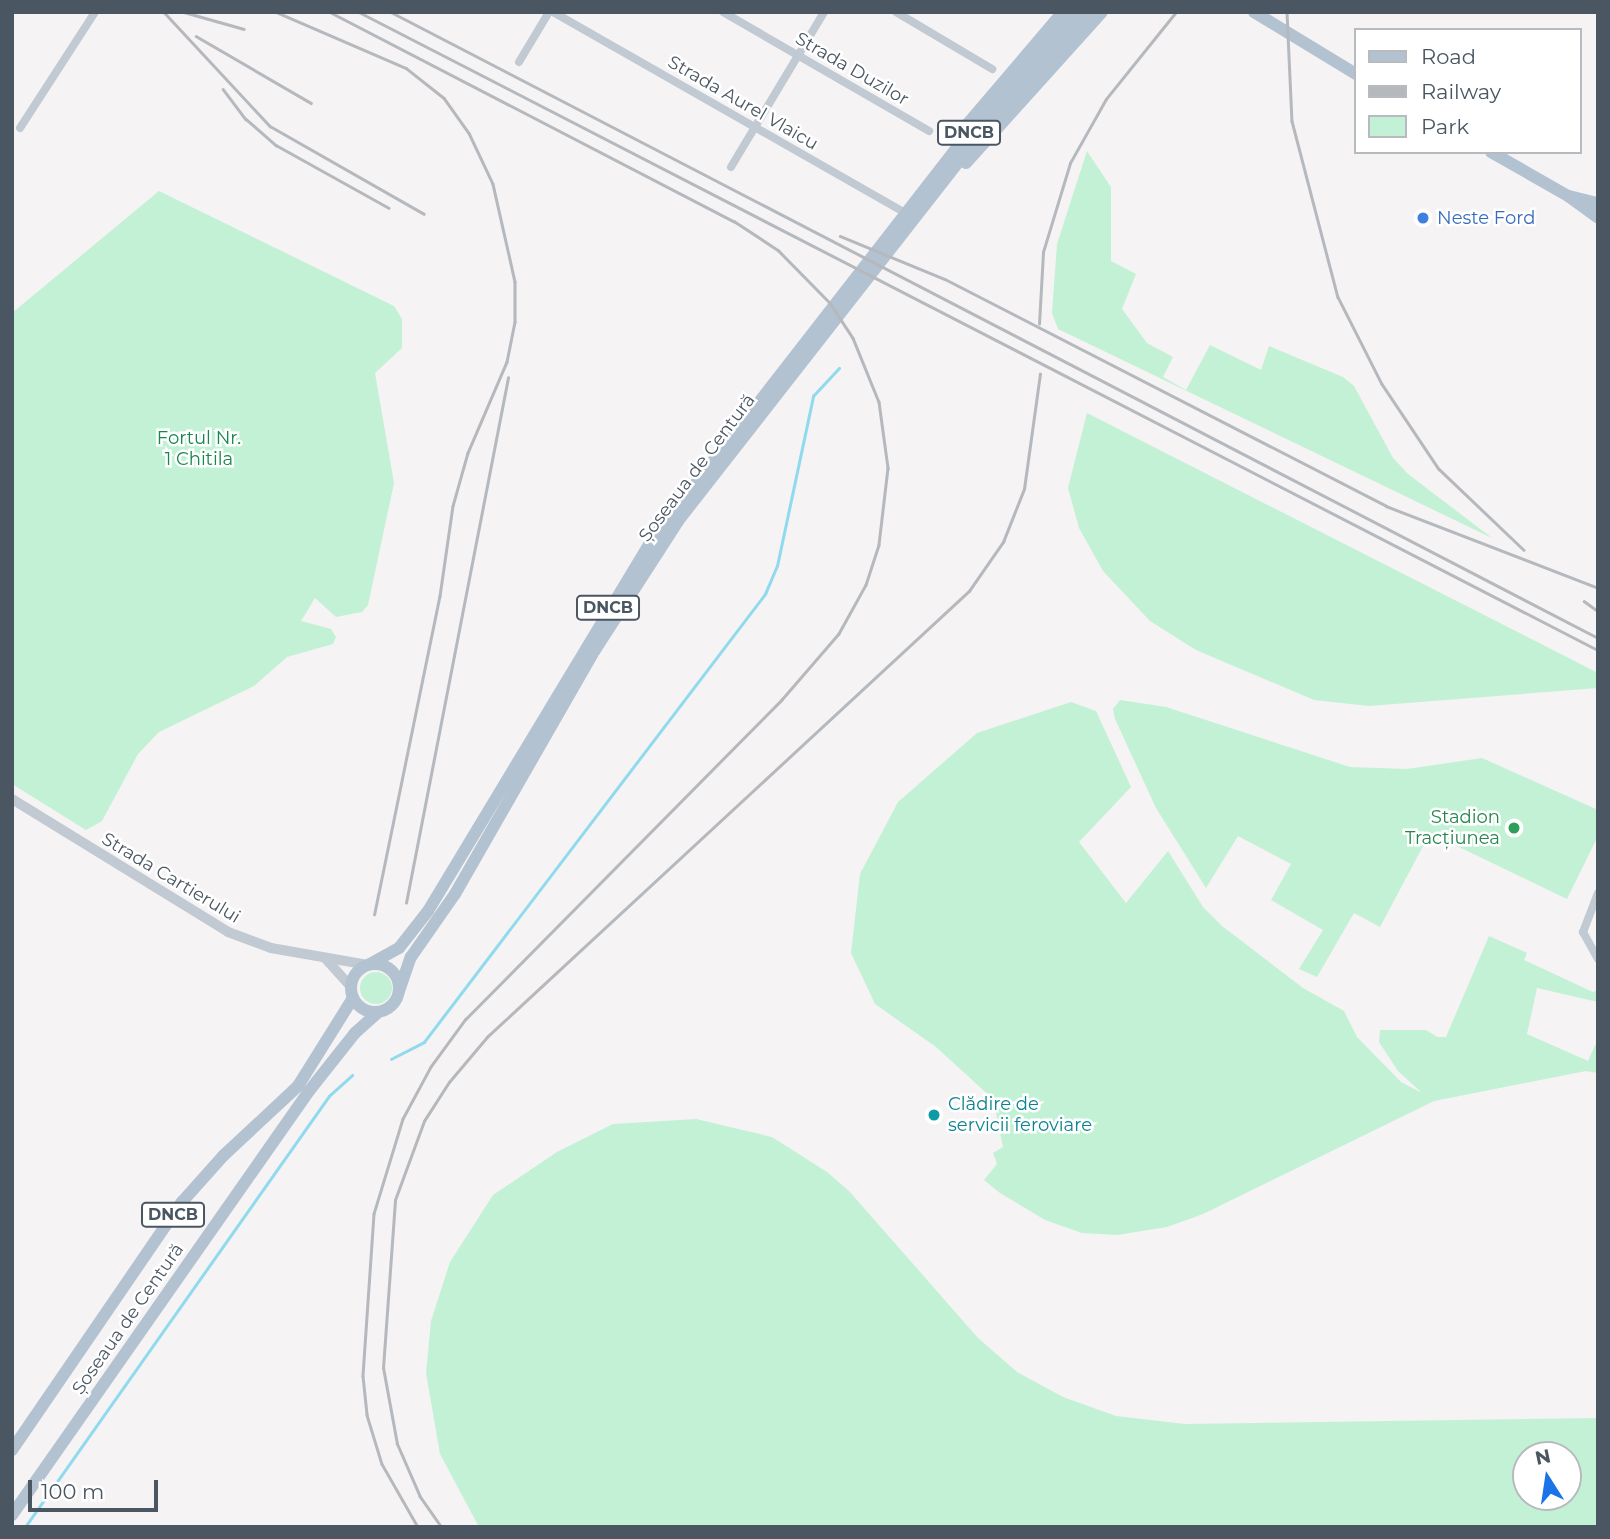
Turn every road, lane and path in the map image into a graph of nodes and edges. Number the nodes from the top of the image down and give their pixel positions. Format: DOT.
graph roads {
  1 [pos="94,12"];
  2 [pos="551,12"];
  3 [pos="723,12"];
  4 [pos="824,12"];
  5 [pos="896,12"];
  6 [pos="1063,12"];
  7 [pos="1077,12"];
  8 [pos="1090,12"];
  9 [pos="1102,12"];
  10 [pos="1254,12"];
  11 [pos="798,56"];
  12 [pos="519,62"];
  13 [pos="1034,68"];
  14 [pos="992,69"];
  15 [pos="1354,73"];
  16 [pos="20,128"];
  17 [pos="754,128"];
  18 [pos="929,131"];
  19 [pos="1494,154"];
  20 [pos="731,167"];
  21 [pos="940,178"];
  22 [pos="1568,196"];
  23 [pos="1598,203"];
  24 [pos="917,212"];
  25 [pos="1598,218"];
  26 [pos="735,437"];
  27 [pos="12,799"];
  28 [pos="1598,893"];
  29 [pos="325,958"];
  30 [pos="1598,959"];
  31 [pos="369,964"];
  32 [pos="399,991"];
  33 [pos="352,992"];
  34 [pos="378,1012"];
  35 [pos="12,1450"];
  36 [pos="12,1515"];
  1 -- 16 [label="street"];
  2 -- 12 [label="street"];
  2 -- 17 [label="street, Strada Aurel Vlaicu"];
  3 -- 11 [label="street, Strada Duzilor"];
  4 -- 11 [label="street"];
  5 -- 14 [label="street"];
  6 -- 21 [label="main road"];
  7 -- 13 [label="main road, Șoseaua de Centură / DNCB"];
  8 -- 13 [label="main road, Șoseaua de Centură / DNCB"];
  9 -- 21 [label="main road"];
  10 -- 15 [label="main road"];
  11 -- 17 [label="street"];
  11 -- 18 [label="street, Strada Duzilor"];
  13 -- 21 [label="main road, Șoseaua de Centură / DNCB"];
  17 -- 20 [label="street"];
  17 -- 24 [label="street, Strada Aurel Vlaicu"];
  19 -- 22 [label="main road"];
  21 -- 24 [label="main road, Șoseaua de Centură / DNCB"];
  22 -- 23 [label="main road"];
  22 -- 25 [label="main road"];
  24 -- 26 [label="main road, Șoseaua de Centură / DNCB"];
  26 -- 31 [label="main road, Șoseaua de Centură / DNCB"];
  26 -- 32 [label="main road, Șoseaua de Centură / DNCB"];
  27 -- 29 [label="street, Strada Cartierului"];
  28 -- 30 [label="street"];
  29 -- 31 [label="street, Strada Cartierului"];
  29 -- 33 [label="street"];
  31 -- 32 [label="main road"];
  31 -- 33 [label="main road, Șoseaua de Centură / DNCB"];
  32 -- 34 [label="main road, Șoseaua de Centură / DNCB"];
  33 -- 34 [label="main road"];
  33 -- 35 [label="main road, Șoseaua de Centură / DNCB"];
  34 -- 36 [label="main road, Șoseaua de Centură / DNCB"];
}
